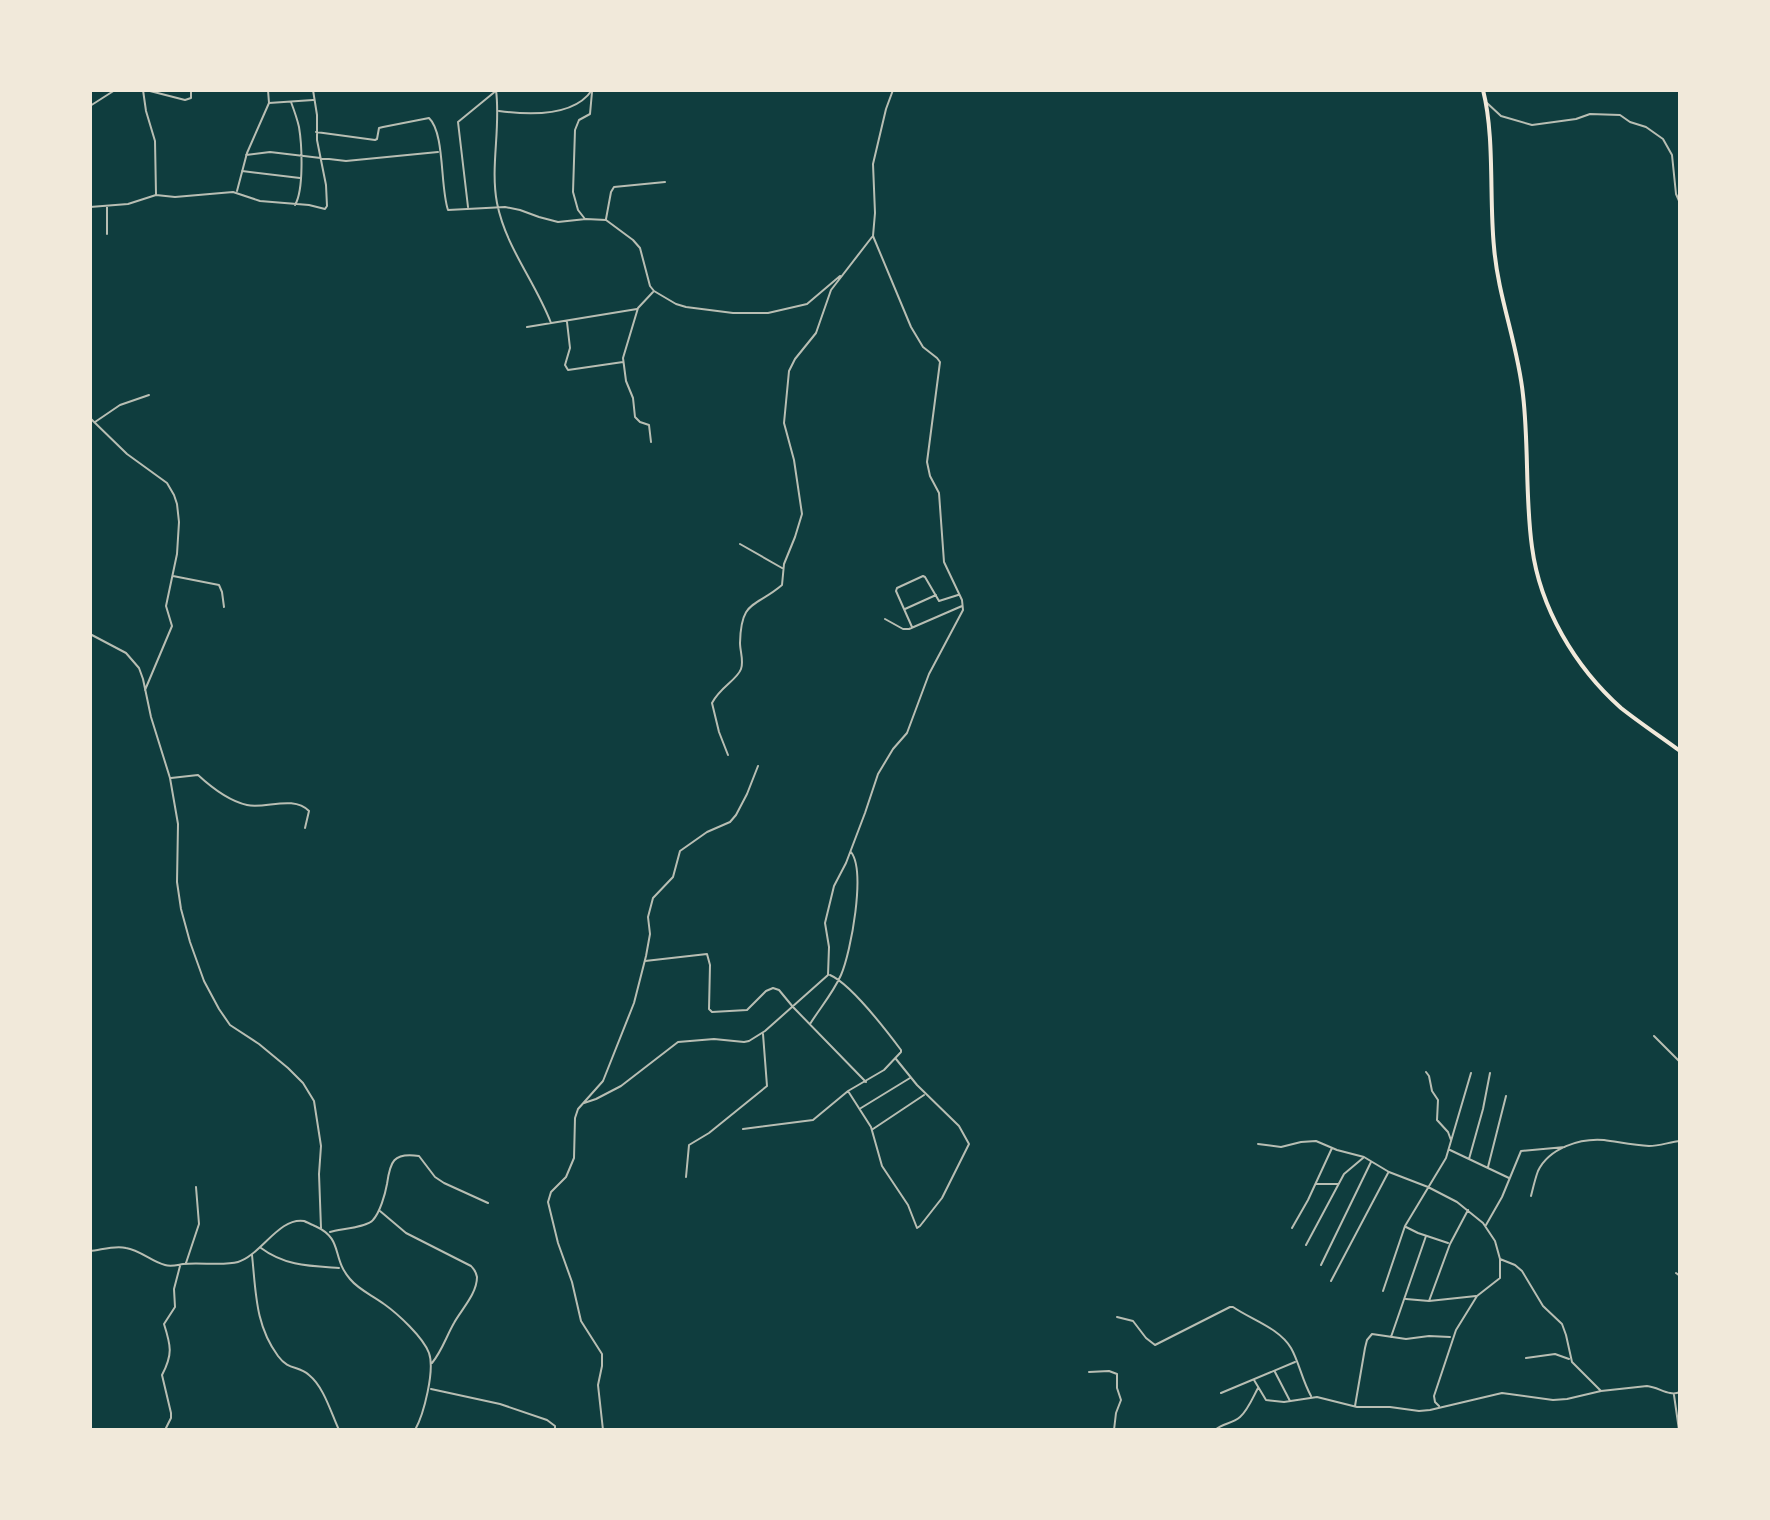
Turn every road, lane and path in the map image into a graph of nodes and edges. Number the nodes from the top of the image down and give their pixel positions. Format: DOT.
graph roads {
  1 [pos="115,90"];
  2 [pos="144,90"];
  3 [pos="191,90"];
  4 [pos="268,90"];
  5 [pos="313,90"];
  6 [pos="496,90"];
  7 [pos="893,90"];
  8 [pos="1483,90"];
  9 [pos="592,91"];
  10 [pos="314,99"];
  11 [pos="291,102"];
  12 [pos="1486,102"];
  13 [pos="269,103"];
  14 [pos="90,106"];
  15 [pos="498,111"];
  16 [pos="316,132"];
  17 [pos="439,152"];
  18 [pos="246,155"];
  19 [pos="301,156"];
  20 [pos="320,159"];
  21 [pos="242,171"];
  22 [pos="301,178"];
  23 [pos="665,182"];
  24 [pos="236,192"];
  25 [pos="156,195"];
  26 [pos="1680,203"];
  27 [pos="295,205"];
  28 [pos="107,206"];
  29 [pos="90,207"];
  30 [pos="498,207"];
  31 [pos="469,209"];
  32 [pos="586,219"];
  33 [pos="606,220"];
  34 [pos="107,234"];
  35 [pos="873,236"];
  36 [pos="840,276"];
  37 [pos="654,291"];
  38 [pos="638,308"];
  39 [pos="567,321"];
  40 [pos="551,323"];
  41 [pos="527,327"];
  42 [pos="623,362"];
  43 [pos="149,395"];
  44 [pos="90,418"];
  45 [pos="94,422"];
  46 [pos="651,442"];
  47 [pos="740,544"];
  48 [pos="783,569"];
  49 [pos="173,576"];
  50 [pos="936,595"];
  51 [pos="960,595"];
  52 [pos="963,605"];
  53 [pos="224,607"];
  54 [pos="904,609"];
  55 [pos="885,619"];
  56 [pos="912,627"];
  57 [pos="90,634"];
  58 [pos="145,692"];
  59 [pos="1680,751"];
  60 [pos="728,755"];
  61 [pos="758,766"];
  62 [pos="170,778"];
  63 [pos="305,828"];
  64 [pos="850,851"];
  65 [pos="645,961"];
  66 [pos="829,974"];
  67 [pos="839,980"];
  68 [pos="793,1007"];
  69 [pos="810,1024"];
  70 [pos="762,1033"];
  71 [pos="1654,1036"];
  72 [pos="896,1059"];
  73 [pos="1680,1062"];
  74 [pos="1426,1072"];
  75 [pos="1471,1073"];
  76 [pos="1490,1073"];
  77 [pos="911,1078"];
  78 [pos="866,1082"];
  79 [pos="848,1091"];
  80 [pos="926,1094"];
  81 [pos="1506,1096"];
  82 [pos="584,1103"];
  83 [pos="860,1109"];
  84 [pos="743,1129"];
  85 [pos="872,1129"];
  86 [pos="1680,1141"];
  87 [pos="1452,1142"];
  88 [pos="1258,1144"];
  89 [pos="1565,1147"];
  90 [pos="1332,1148"];
  91 [pos="1449,1149"];
  92 [pos="1364,1157"];
  93 [pos="1469,1159"];
  94 [pos="1371,1161"];
  95 [pos="1488,1167"];
  96 [pos="1389,1172"];
  97 [pos="686,1177"];
  98 [pos="1510,1179"];
  99 [pos="1315,1184"];
  100 [pos="1339,1184"];
  101 [pos="196,1187"];
  102 [pos="1428,1187"];
  103 [pos="1531,1196"];
  104 [pos="488,1203"];
  105 [pos="378,1210"];
  106 [pos="1468,1210"];
  107 [pos="1405,1226"];
  108 [pos="1485,1226"];
  109 [pos="321,1228"];
  110 [pos="1292,1228"];
  111 [pos="329,1233"];
  112 [pos="1426,1236"];
  113 [pos="1450,1244"];
  114 [pos="1306,1245"];
  115 [pos="260,1248"];
  116 [pos="90,1251"];
  117 [pos="252,1254"];
  118 [pos="1500,1259"];
  119 [pos="183,1264"];
  120 [pos="1321,1265"];
  121 [pos="341,1268"];
  122 [pos="1676,1273"];
  123 [pos="1680,1276"];
  124 [pos="1331,1281"];
  125 [pos="1383,1291"];
  126 [pos="1477,1296"];
  127 [pos="1405,1299"];
  128 [pos="1429,1301"];
  129 [pos="1117,1317"];
  130 [pos="1452,1337"];
  131 [pos="1391,1338"];
  132 [pos="1526,1358"];
  133 [pos="1570,1359"];
  134 [pos="1296,1362"];
  135 [pos="431,1364"];
  136 [pos="1275,1371"];
  137 [pos="1089,1372"];
  138 [pos="1254,1380"];
  139 [pos="1258,1388"];
  140 [pos="428,1389"];
  141 [pos="1601,1391"];
  142 [pos="1680,1392"];
  143 [pos="1221,1393"];
  144 [pos="1674,1394"];
  145 [pos="1312,1397"];
  146 [pos="1290,1401"];
  147 [pos="1355,1407"];
  148 [pos="1440,1407"];
  149 [pos="165,1430"];
  150 [pos="339,1430"];
  151 [pos="415,1430"];
  152 [pos="555,1430"];
  153 [pos="603,1430"];
  154 [pos="1114,1430"];
  155 [pos="1215,1430"];
  156 [pos="1679,1430"];
  1 -- 14 [label="street"];
  2 -- 3 [label="street"];
  2 -- 25 [label="street"];
  4 -- 13 [label="street"];
  5 -- 10 [label="street"];
  6 -- 15 [label="street"];
  6 -- 31 [label="street"];
  7 -- 35 [label="street"];
  8 -- 12 [label="highway"];
  9 -- 15 [label="street"];
  9 -- 32 [label="street"];
  10 -- 11 [label="street"];
  10 -- 16 [label="street"];
  11 -- 13 [label="street"];
  11 -- 19 [label="street"];
  12 -- 26 [label="street"];
  12 -- 59 [label="highway"];
  13 -- 18 [label="street"];
  15 -- 30 [label="street"];
  16 -- 17 [label="street"];
  16 -- 20 [label="street"];
  17 -- 20 [label="street"];
  17 -- 31 [label="street"];
  18 -- 19 [label="street"];
  18 -- 21 [label="street"];
  19 -- 20 [label="street"];
  19 -- 22 [label="street"];
  20 -- 27 [label="street"];
  21 -- 22 [label="street"];
  21 -- 24 [label="street"];
  22 -- 27 [label="street"];
  23 -- 33 [label="street"];
  24 -- 25 [label="street"];
  24 -- 27 [label="street"];
  25 -- 28 [label="street"];
  28 -- 29 [label="street"];
  28 -- 34 [label="street"];
  30 -- 31 [label="street"];
  30 -- 32 [label="street"];
  30 -- 40 [label="street"];
  32 -- 33 [label="street"];
  33 -- 37 [label="street"];
  35 -- 36 [label="street"];
  35 -- 51 [label="street"];
  36 -- 37 [label="street"];
  36 -- 48 [label="street"];
  37 -- 38 [label="street"];
  38 -- 39 [label="street"];
  38 -- 42 [label="street"];
  39 -- 40 [label="street"];
  39 -- 42 [label="street"];
  40 -- 41 [label="street"];
  42 -- 46 [label="street"];
  43 -- 45 [label="street"];
  44 -- 45 [label="street"];
  45 -- 49 [label="street"];
  47 -- 48 [label="street"];
  48 -- 60 [label="street"];
  49 -- 53 [label="street"];
  49 -- 58 [label="street"];
  50 -- 51 [label="street"];
  50 -- 54 [label="street"];
  50 -- 54 [label="street"];
  51 -- 52 [label="street"];
  52 -- 56 [label="street"];
  52 -- 64 [label="street"];
  54 -- 56 [label="street"];
  55 -- 56 [label="street"];
  57 -- 58 [label="street"];
  58 -- 62 [label="street"];
  61 -- 65 [label="street"];
  62 -- 63 [label="street"];
  62 -- 109 [label="street"];
  64 -- 66 [label="street"];
  64 -- 67 [label="street"];
  65 -- 68 [label="street"];
  65 -- 82 [label="street"];
  66 -- 67 [label="street"];
  66 -- 68 [label="street"];
  67 -- 69 [label="street"];
  67 -- 72 [label="street"];
  68 -- 69 [label="street"];
  68 -- 70 [label="street"];
  69 -- 78 [label="street"];
  70 -- 82 [label="street"];
  70 -- 97 [label="street"];
  71 -- 73 [label="street"];
  72 -- 77 [label="street"];
  72 -- 78 [label="street"];
  74 -- 87 [label="street"];
  75 -- 87 [label="street"];
  76 -- 93 [label="street"];
  77 -- 80 [label="street"];
  77 -- 83 [label="street"];
  78 -- 79 [label="street"];
  79 -- 83 [label="street"];
  79 -- 84 [label="street"];
  80 -- 85 [label="street"];
  80 -- 85 [label="street"];
  81 -- 95 [label="street"];
  82 -- 153 [label="street"];
  83 -- 85 [label="street"];
  86 -- 89 [label="street"];
  87 -- 91 [label="street"];
  88 -- 90 [label="street"];
  89 -- 98 [label="street"];
  89 -- 103 [label="street"];
  90 -- 92 [label="street"];
  90 -- 99 [label="street"];
  91 -- 93 [label="street"];
  91 -- 102 [label="street"];
  92 -- 94 [label="street"];
  92 -- 100 [label="street"];
  93 -- 95 [label="street"];
  94 -- 96 [label="street"];
  94 -- 120 [label="street"];
  95 -- 98 [label="street"];
  96 -- 102 [label="street"];
  96 -- 124 [label="street"];
  98 -- 108 [label="street"];
  99 -- 100 [label="street"];
  99 -- 110 [label="street"];
  100 -- 114 [label="street"];
  101 -- 119 [label="street"];
  102 -- 106 [label="street"];
  102 -- 107 [label="street"];
  104 -- 105 [label="street"];
  105 -- 111 [label="street"];
  105 -- 135 [label="street"];
  106 -- 108 [label="street"];
  106 -- 113 [label="street"];
  107 -- 112 [label="street"];
  107 -- 125 [label="street"];
  108 -- 118 [label="street"];
  109 -- 111 [label="street"];
  109 -- 115 [label="street"];
  111 -- 121 [label="street"];
  112 -- 113 [label="street"];
  112 -- 127 [label="street"];
  113 -- 128 [label="street"];
  115 -- 117 [label="street"];
  115 -- 121 [label="street"];
  116 -- 119 [label="street"];
  117 -- 119 [label="street"];
  117 -- 150 [label="street"];
  118 -- 126 [label="street"];
  118 -- 133 [label="street"];
  119 -- 149 [label="street"];
  121 -- 135 [label="street"];
  122 -- 123 [label="street"];
  126 -- 128 [label="street"];
  126 -- 130 [label="street"];
  127 -- 128 [label="street"];
  127 -- 131 [label="street"];
  129 -- 134 [label="street"];
  130 -- 131 [label="street"];
  130 -- 148 [label="street"];
  131 -- 147 [label="street"];
  132 -- 133 [label="street"];
  133 -- 141 [label="street"];
  134 -- 136 [label="street"];
  134 -- 145 [label="street"];
  135 -- 140 [label="street"];
  136 -- 138 [label="street"];
  136 -- 146 [label="street"];
  137 -- 154 [label="street"];
  138 -- 139 [label="street"];
  138 -- 143 [label="street"];
  139 -- 146 [label="street"];
  139 -- 155 [label="street"];
  140 -- 151 [label="street"];
  140 -- 152 [label="street"];
  141 -- 144 [label="street"];
  141 -- 148 [label="street"];
  142 -- 144 [label="street"];
  144 -- 156 [label="street"];
  145 -- 146 [label="street"];
  145 -- 147 [label="street"];
  147 -- 148 [label="street"];
}
